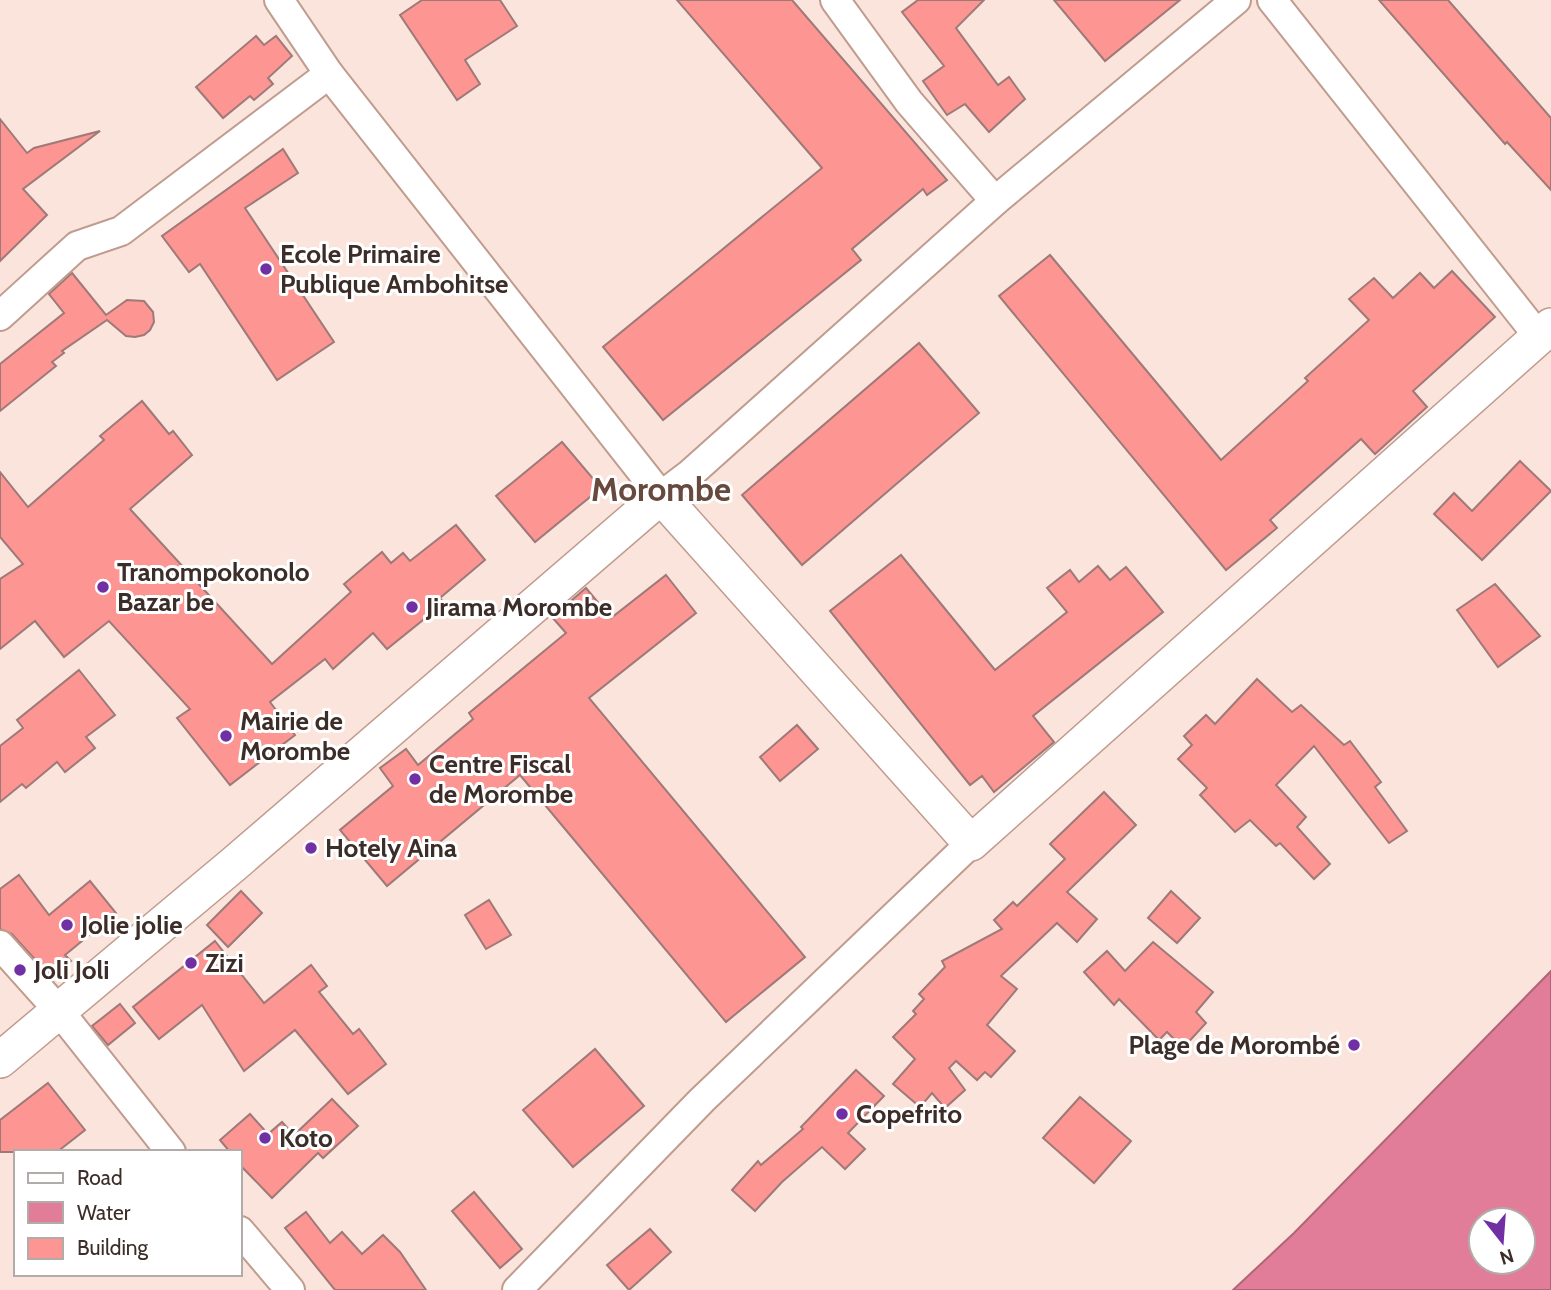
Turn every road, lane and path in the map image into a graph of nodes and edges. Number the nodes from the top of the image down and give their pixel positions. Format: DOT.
graph roads {
  1 [pos="281,0"];
  2 [pos="835,0"];
  3 [pos="1236,0"];
  4 [pos="1272,0"];
  5 [pos="330,74"];
  6 [pos="996,201"];
  7 [pos="0,316"];
  8 [pos="1545,332"];
  9 [pos="661,496"];
  10 [pos="971,843"];
  11 [pos="0,945"];
  12 [pos="60,1012"];
  13 [pos="0,1060"];
  14 [pos="169,1150"];
  15 [pos="242,1233"];
  16 [pos="290,1290"];
  17 [pos="517,1290"];
  1 -- 5 [label="street"];
  2 -- 6 [label="street"];
  3 -- 6 [label="street"];
  4 -- 8 [label="street"];
  5 -- 7 [label="street"];
  5 -- 9 [label="street"];
  6 -- 9 [label="street"];
  8 -- 10 [label="street"];
  9 -- 10 [label="street"];
  9 -- 12 [label="street"];
  10 -- 17 [label="street"];
  11 -- 12 [label="street"];
  12 -- 13 [label="street"];
  12 -- 14 [label="street"];
  15 -- 16 [label="street"];
}
